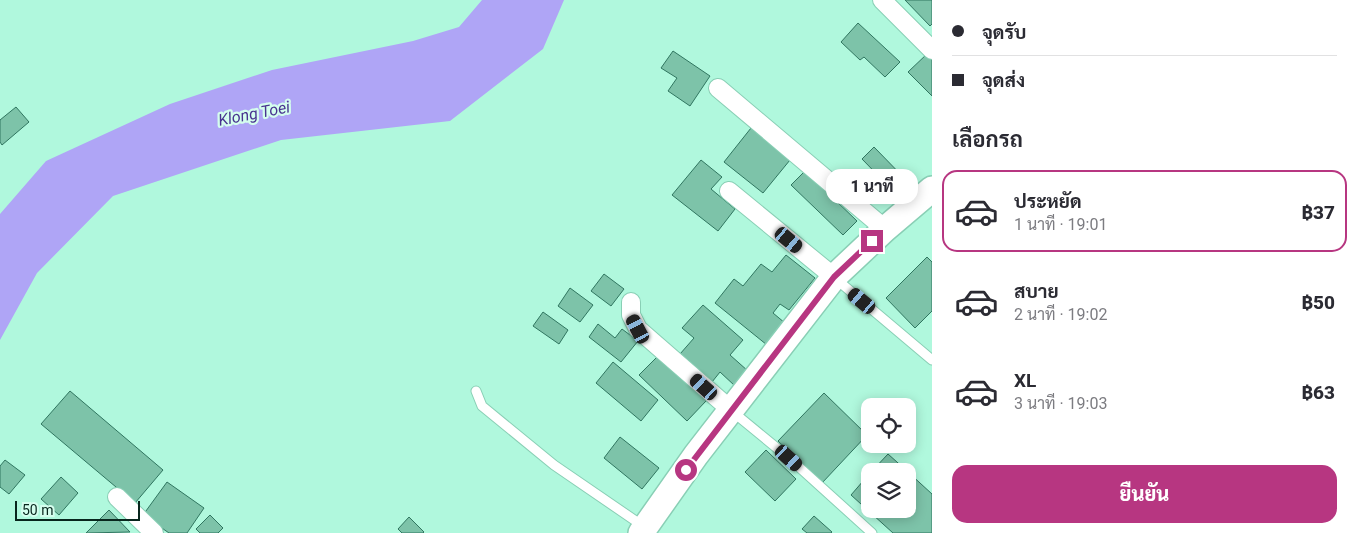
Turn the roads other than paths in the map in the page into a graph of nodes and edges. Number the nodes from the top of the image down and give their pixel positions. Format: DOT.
graph roads {
  1 [pos="882,0"];
  2 [pos="932,50"];
  3 [pos="718,88"];
  4 [pos="932,189"];
  5 [pos="729,191"];
  6 [pos="885,229"];
  7 [pos="834,277"];
  8 [pos="631,302"];
  9 [pos="932,360"];
  10 [pos="476,391"];
  11 [pos="731,410"];
  12 [pos="116,497"];
  13 [pos="643,530"];
  14 [pos="154,533"];
  15 [pos="872,533"];
  1 -- 2 [label="street"];
  3 -- 6 [label="street"];
  4 -- 6 [label="street"];
  5 -- 7 [label="street"];
  6 -- 7 [label="street"];
  7 -- 9 [label="lane"];
  7 -- 11 [label="street"];
  8 -- 11 [label="street"];
  10 -- 13 [label="lane"];
  11 -- 13 [label="street"];
  11 -- 15 [label="lane"];
  12 -- 14 [label="street"];
}
